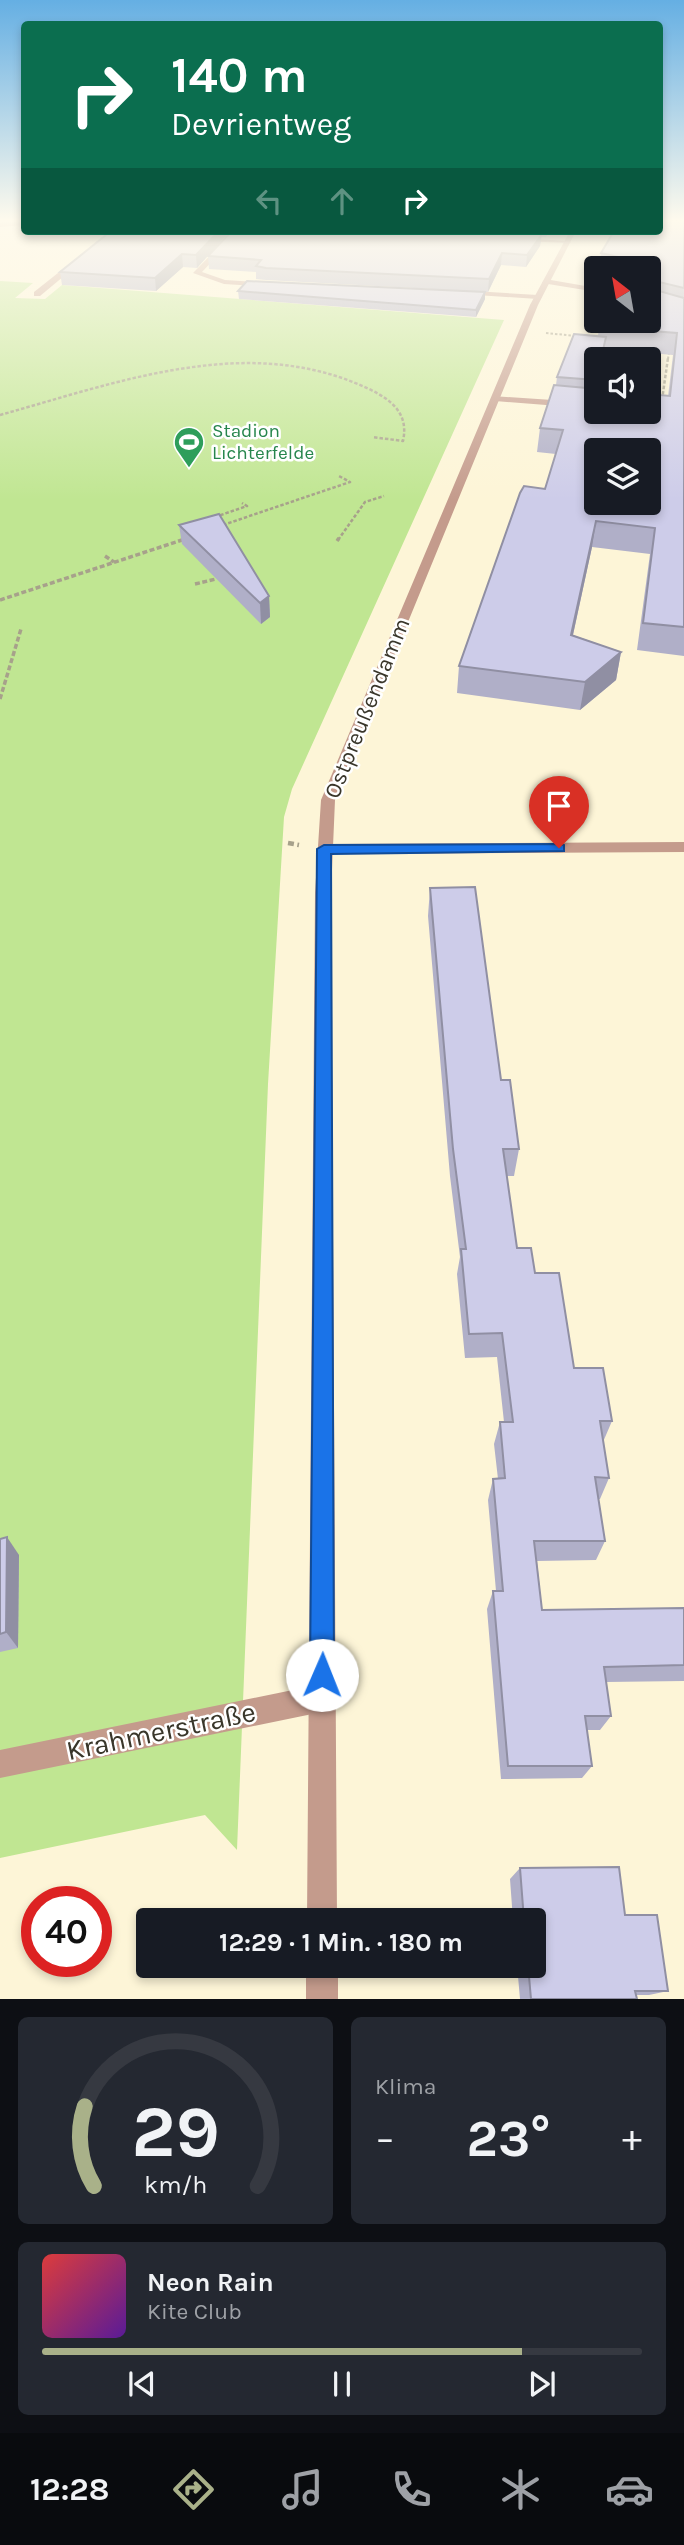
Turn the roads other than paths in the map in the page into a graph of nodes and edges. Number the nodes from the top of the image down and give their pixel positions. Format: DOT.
graph roads {
  1 [pos="531,313"];
  2 [pos="495,398"];
  3 [pos="584,405"];
  4 [pos="684,847"];
  5 [pos="324,849"];
  6 [pos="322,1699"];
  7 [pos="0,1764"];
  8 [pos="322,1908"];
  9 [pos="322,1978"];
  10 [pos="322,1999"];
  1 -- 2 [label="street, Ostpreußendamm"];
  2 -- 3 [label="street"];
  2 -- 5 [label="street, Ostpreußendamm"];
  4 -- 5 [label="street"];
  5 -- 6 [label="street, Ostpreußendamm"];
  6 -- 7 [label="street, Krahmerstraße"];
  6 -- 8 [label="street, Ostpreußendamm"];
  9 -- 10 [label="street"];
}
